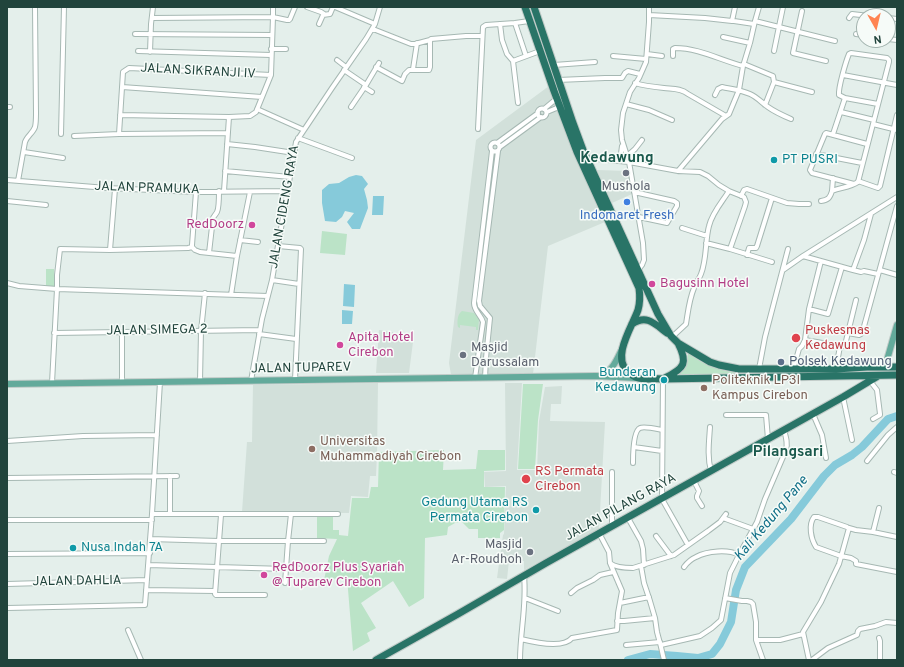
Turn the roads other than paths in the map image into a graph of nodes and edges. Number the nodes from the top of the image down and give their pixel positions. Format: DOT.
graph roads {
  1 [pos="35,7"];
  2 [pos="64,7"];
  3 [pos="153,7"];
  4 [pos="273,7"];
  5 [pos="294,7"];
  6 [pos="307,7"];
  7 [pos="334,7"];
  8 [pos="380,7"];
  9 [pos="525,7"];
  10 [pos="534,7"];
  11 [pos="649,7"];
  12 [pos="735,7"];
  13 [pos="759,7"];
  14 [pos="783,7"];
  15 [pos="802,11"];
  16 [pos="324,14"];
  17 [pos="856,14"];
  18 [pos="649,15"];
  19 [pos="273,17"];
  20 [pos="152,18"];
  21 [pos="848,18"];
  22 [pos="530,21"];
  23 [pos="734,22"];
  24 [pos="516,23"];
  25 [pos="754,23"];
  26 [pos="319,24"];
  27 [pos="375,24"];
  28 [pos="500,24"];
  29 [pos="779,27"];
  30 [pos="373,29"];
  31 [pos="798,32"];
  32 [pos="135,34"];
  33 [pos="151,35"];
  34 [pos="272,35"];
  35 [pos="482,36"];
  36 [pos="723,37"];
  37 [pos="430,40"];
  38 [pos="835,41"];
  39 [pos="417,43"];
  40 [pos="750,44"];
  41 [pos="271,49"];
  42 [pos="286,49"];
  43 [pos="138,51"];
  44 [pos="540,51"];
  45 [pos="774,51"];
  46 [pos="150,52"];
  47 [pos="646,54"];
  48 [pos="271,55"];
  49 [pos="526,56"];
  50 [pos="614,56"];
  51 [pos="662,56"];
  52 [pos="673,56"];
  53 [pos="646,59"];
  54 [pos="337,60"];
  55 [pos="513,61"];
  56 [pos="826,61"];
  57 [pos="595,62"];
  58 [pos="554,65"];
  59 [pos="744,65"];
  60 [pos="345,68"];
  61 [pos="413,69"];
  62 [pos="640,74"];
  63 [pos="270,75"];
  64 [pos="843,75"];
  65 [pos="558,80"];
  66 [pos="774,82"];
  67 [pos="884,82"];
  68 [pos="635,83"];
  69 [pos="897,85"];
  70 [pos="365,86"];
  71 [pos="122,87"];
  72 [pos="739,90"];
  73 [pos="372,92"];
  74 [pos="812,92"];
  75 [pos="715,94"];
  76 [pos="262,97"];
  77 [pos="845,98"];
  78 [pos="556,99"];
  79 [pos="518,103"];
  80 [pos="626,104"];
  81 [pos="878,104"];
  82 [pos="765,105"];
  83 [pos="350,107"];
  84 [pos="559,107"];
  85 [pos="256,109"];
  86 [pos="546,110"];
  87 [pos="840,112"];
  88 [pos="538,113"];
  89 [pos="120,115"];
  90 [pos="897,115"];
  91 [pos="726,116"];
  92 [pos="230,117"];
  93 [pos="542,117"];
  94 [pos="791,119"];
  95 [pos="672,120"];
  96 [pos="873,122"];
  97 [pos="478,129"];
  98 [pos="304,130"];
  99 [pos="895,130"];
  100 [pos="228,133"];
  101 [pos="61,134"];
  102 [pos="119,134"];
  103 [pos="833,134"];
  104 [pos="74,136"];
  105 [pos="298,138"];
  106 [pos="642,140"];
  107 [pos="227,144"];
  108 [pos="623,144"];
  109 [pos="867,144"];
  110 [pos="498,147"];
  111 [pos="492,150"];
  112 [pos="580,151"];
  113 [pos="24,152"];
  114 [pos="294,153"];
  115 [pos="816,154"];
  116 [pos="627,156"];
  117 [pos="62,158"];
  118 [pos="352,158"];
  119 [pos="587,158"];
  120 [pos="620,162"];
  121 [pos="629,162"];
  122 [pos="862,162"];
  123 [pos="225,171"];
  124 [pos="678,171"];
  125 [pos="290,177"];
  126 [pos="833,178"];
  127 [pos="7,180"];
  128 [pos="18,181"];
  129 [pos="858,181"];
  130 [pos="854,184"];
  131 [pos="115,188"];
  132 [pos="221,191"];
  133 [pos="287,191"];
  134 [pos="729,191"];
  135 [pos="832,191"];
  136 [pos="196,192"];
  137 [pos="250,192"];
  138 [pos="634,192"];
  139 [pos="741,196"];
  140 [pos="897,197"];
  141 [pos="601,198"];
  142 [pos="772,198"];
  143 [pos="7,201"];
  144 [pos="821,201"];
  145 [pos="809,204"];
  146 [pos="46,205"];
  147 [pos="897,206"];
  148 [pos="872,214"];
  149 [pos="639,217"];
  150 [pos="682,228"];
  151 [pos="618,236"];
  152 [pos="707,236"];
  153 [pos="240,240"];
  154 [pos="258,242"];
  155 [pos="706,244"];
  156 [pos="278,246"];
  157 [pos="192,247"];
  158 [pos="788,249"];
  159 [pos="110,250"];
  160 [pos="730,250"];
  161 [pos="209,253"];
  162 [pos="747,254"];
  163 [pos="237,256"];
  164 [pos="804,256"];
  165 [pos="479,257"];
  166 [pos="485,258"];
  167 [pos="821,261"];
  168 [pos="772,262"];
  169 [pos="478,264"];
  170 [pos="484,265"];
  171 [pos="842,267"];
  172 [pos="783,270"];
  173 [pos="853,270"];
  174 [pos="880,270"];
  175 [pos="637,271"];
  176 [pos="878,274"];
  177 [pos="897,275"];
  178 [pos="272,280"];
  179 [pos="7,283"];
  180 [pos="299,284"];
  181 [pos="57,289"];
  182 [pos="204,293"];
  183 [pos="231,295"];
  184 [pos="268,296"];
  185 [pos="856,300"];
  186 [pos="809,309"];
  187 [pos="632,324"];
  188 [pos="897,325"];
  189 [pos="200,331"];
  190 [pos="54,332"];
  191 [pos="122,332"];
  192 [pos="259,332"];
  193 [pos="848,333"];
  194 [pos="672,336"];
  195 [pos="296,339"];
  196 [pos="805,340"];
  197 [pos="678,343"];
  198 [pos="840,346"];
  199 [pos="622,349"];
  200 [pos="867,367"];
  201 [pos="885,367"];
  202 [pos="897,367"];
  203 [pos="836,369"];
  204 [pos="759,370"];
  205 [pos="793,370"];
  206 [pos="897,375"];
  207 [pos="596,376"];
  208 [pos="475,378"];
  209 [pos="485,378"];
  210 [pos="637,378"];
  211 [pos="663,379"];
  212 [pos="868,379"];
  213 [pos="295,380"];
  214 [pos="200,381"];
  215 [pos="251,381"];
  216 [pos="122,382"];
  217 [pos="160,382"];
  218 [pos="52,383"];
  219 [pos="7,384"];
  220 [pos="843,397"];
  221 [pos="813,414"];
  222 [pos="726,415"];
  223 [pos="873,419"];
  224 [pos="710,427"];
  225 [pos="897,427"];
  226 [pos="662,430"];
  227 [pos="784,430"];
  228 [pos="157,435"];
  229 [pos="768,440"];
  230 [pos="852,440"];
  231 [pos="7,441"];
  232 [pos="634,447"];
  233 [pos="662,451"];
  234 [pos="826,458"];
  235 [pos="867,461"];
  236 [pos="633,463"];
  237 [pos="711,471"];
  238 [pos="612,472"];
  239 [pos="154,476"];
  240 [pos="170,476"];
  241 [pos="177,476"];
  242 [pos="7,478"];
  243 [pos="694,481"];
  244 [pos="662,499"];
  245 [pos="702,506"];
  246 [pos="879,508"];
  247 [pos="152,514"];
  248 [pos="170,514"];
  249 [pos="291,514"];
  250 [pos="338,514"];
  251 [pos="221,515"];
  252 [pos="628,518"];
  253 [pos="7,520"];
  254 [pos="152,520"];
  255 [pos="612,526"];
  256 [pos="847,527"];
  257 [pos="753,528"];
  258 [pos="873,532"];
  259 [pos="600,533"];
  260 [pos="656,536"];
  261 [pos="897,537"];
  262 [pos="150,539"];
  263 [pos="219,541"];
  264 [pos="288,541"];
  265 [pos="324,541"];
  266 [pos="688,545"];
  267 [pos="150,553"];
  268 [pos="7,554"];
  269 [pos="739,555"];
  270 [pos="671,556"];
  271 [pos="841,556"];
  272 [pos="610,564"];
  273 [pos="148,565"];
  274 [pos="642,566"];
  275 [pos="684,567"];
  276 [pos="217,568"];
  277 [pos="322,568"];
  278 [pos="286,569"];
  279 [pos="613,572"];
  280 [pos="897,572"];
  281 [pos="524,576"];
  282 [pos="147,580"];
  283 [pos="285,583"];
  284 [pos="7,584"];
  285 [pos="146,590"];
  286 [pos="215,591"];
  287 [pos="571,593"];
  288 [pos="265,595"];
  289 [pos="649,597"];
  290 [pos="525,598"];
  291 [pos="725,598"];
  292 [pos="620,603"];
  293 [pos="7,608"];
  294 [pos="558,611"];
  295 [pos="655,618"];
  296 [pos="617,621"];
  297 [pos="897,623"];
  298 [pos="128,630"];
  299 [pos="803,634"];
  300 [pos="879,638"];
  301 [pos="521,639"];
  302 [pos="756,640"];
  303 [pos="626,645"];
  304 [pos="661,646"];
  305 [pos="663,659"];
  306 [pos="141,660"];
  307 [pos="376,660"];
  308 [pos="520,660"];
  309 [pos="763,660"];
  310 [pos="809,660"];
  311 [pos="812,660"];
  312 [pos="880,660"];
  1 -- 113 [label="street"];
  2 -- 101 [label="street"];
  3 -- 20 [label="street"];
  4 -- 19 [label="street"];
  5 -- 19 [label="street"];
  6 -- 16 [label="street"];
  7 -- 16 [label="street"];
  7 -- 27 [label="street"];
  8 -- 27 [label="street, JALAN CIDENG RAYA"];
  9 -- 22 [label="highway"];
  10 -- 58 [label="highway"];
  11 -- 18 [label="street"];
  12 -- 18 [label="street"];
  13 -- 25 [label="street"];
  14 -- 29 [label="street"];
  15 -- 31 [label="street"];
  16 -- 26 [label="street"];
  17 -- 21 [label="street"];
  18 -- 47 [label="street"];
  19 -- 20 [label="street"];
  19 -- 34 [label="street"];
  20 -- 33 [label="street"];
  22 -- 24 [label="street"];
  22 -- 44 [label="highway"];
  23 -- 25 [label="street"];
  24 -- 28 [label="street"];
  24 -- 49 [label="street"];
  25 -- 29 [label="street"];
  25 -- 40 [label="street"];
  27 -- 30 [label="street, JALAN CIDENG RAYA"];
  28 -- 35 [label="street"];
  28 -- 55 [label="street"];
  29 -- 31 [label="street"];
  29 -- 45 [label="street"];
  30 -- 39 [label="street"];
  30 -- 60 [label="street, JALAN CIDENG RAYA"];
  31 -- 38 [label="street"];
  31 -- 56 [label="street"];
  32 -- 33 [label="street"];
  33 -- 34 [label="street"];
  33 -- 46 [label="street"];
  34 -- 41 [label="street"];
  35 -- 37 [label="street"];
  35 -- 97 [label="street"];
  36 -- 40 [label="street"];
  37 -- 39 [label="street"];
  37 -- 61 [label="street"];
  39 -- 61 [label="street"];
  40 -- 59 [label="street"];
  41 -- 42 [label="street"];
  41 -- 48 [label="street"];
  43 -- 46 [label="street"];
  44 -- 49 [label="street"];
  44 -- 78 [label="highway"];
  46 -- 48 [label="street"];
  47 -- 51 [label="street"];
  47 -- 53 [label="street"];
  48 -- 63 [label="street"];
  49 -- 55 [label="street"];
  50 -- 53 [label="street"];
  52 -- 59 [label="street"];
  53 -- 62 [label="street"];
  54 -- 60 [label="street"];
  55 -- 79 [label="street"];
  57 -- 58 [label="street"];
  58 -- 65 [label="highway"];
  59 -- 66 [label="street"];
  59 -- 72 [label="street"];
  60 -- 70 [label="street"];
  60 -- 98 [label="street, JALAN CIDENG RAYA"];
  61 -- 70 [label="street"];
  62 -- 65 [label="street"];
  62 -- 68 [label="street"];
  63 -- 71 [label="street, JALAN SIKRANJI IV"];
  63 -- 76 [label="street"];
  64 -- 67 [label="street"];
  64 -- 67 [label="street"];
  64 -- 77 [label="street"];
  65 -- 112 [label="highway"];
  66 -- 74 [label="street"];
  66 -- 82 [label="street"];
  67 -- 69 [label="street"];
  67 -- 81 [label="street"];
  68 -- 80 [label="street"];
  68 -- 91 [label="street"];
  70 -- 73 [label="street"];
  70 -- 83 [label="street"];
  71 -- 76 [label="street"];
  71 -- 89 [label="street"];
  72 -- 75 [label="street"];
  72 -- 82 [label="street"];
  72 -- 91 [label="street"];
  76 -- 85 [label="street"];
  77 -- 81 [label="street"];
  77 -- 87 [label="street"];
  78 -- 84 [label="highway"];
  78 -- 86 [label="street"];
  80 -- 95 [label="street"];
  80 -- 108 [label="street"];
  81 -- 96 [label="street"];
  82 -- 94 [label="street"];
  84 -- 86 [label="street"];
  84 -- 112 [label="highway"];
  85 -- 92 [label="street"];
  85 -- 98 [label="street"];
  86 -- 88 [label="street"];
  86 -- 93 [label="street"];
  87 -- 96 [label="street"];
  87 -- 103 [label="street"];
  88 -- 93 [label="street"];
  88 -- 110 [label="street"];
  89 -- 92 [label="street"];
  89 -- 102 [label="street"];
  90 -- 99 [label="street"];
  91 -- 124 [label="street"];
  92 -- 100 [label="street"];
  93 -- 110 [label="street"];
  96 -- 99 [label="street"];
  96 -- 109 [label="street"];
  98 -- 105 [label="street, JALAN CIDENG RAYA"];
  99 -- 129 [label="street"];
  100 -- 102 [label="street"];
  100 -- 107 [label="street"];
  102 -- 104 [label="street"];
  103 -- 109 [label="street"];
  103 -- 115 [label="street"];
  105 -- 114 [label="street, JALAN CIDENG RAYA"];
  105 -- 118 [label="street"];
  106 -- 116 [label="street"];
  107 -- 114 [label="street"];
  107 -- 123 [label="street"];
  108 -- 116 [label="street"];
  108 -- 120 [label="street"];
  109 -- 122 [label="street"];
  110 -- 111 [label="street"];
  110 -- 111 [label="street"];
  110 -- 166 [label="street"];
  111 -- 165 [label="street"];
  112 -- 119 [label="highway"];
  112 -- 141 [label="highway"];
  113 -- 117 [label="street"];
  113 -- 128 [label="street"];
  114 -- 125 [label="street, JALAN CIDENG RAYA"];
  115 -- 122 [label="street"];
  115 -- 126 [label="street"];
  116 -- 121 [label="street"];
  119 -- 120 [label="street"];
  119 -- 141 [label="highway"];
  120 -- 121 [label="street"];
  121 -- 124 [label="street"];
  121 -- 138 [label="street"];
  122 -- 129 [label="street"];
  123 -- 125 [label="street"];
  123 -- 132 [label="street"];
  124 -- 134 [label="street"];
  125 -- 133 [label="street, JALAN CIDENG RAYA"];
  126 -- 130 [label="street"];
  126 -- 135 [label="street"];
  127 -- 128 [label="street, JALAN PRAMUKA"];
  128 -- 131 [label="street, JALAN PRAMUKA"];
  129 -- 130 [label="street"];
  130 -- 135 [label="street"];
  131 -- 136 [label="street, JALAN PRAMUKA"];
  131 -- 159 [label="street"];
  132 -- 136 [label="street, JALAN PRAMUKA"];
  132 -- 137 [label="street, JALAN PRAMUKA"];
  132 -- 161 [label="street"];
  133 -- 137 [label="street, JALAN PRAMUKA"];
  133 -- 156 [label="street, JALAN CIDENG RAYA"];
  134 -- 139 [label="street"];
  134 -- 152 [label="street"];
  135 -- 144 [label="street"];
  136 -- 157 [label="street"];
  137 -- 153 [label="street"];
  138 -- 149 [label="street"];
  138 -- 149 [label="street"];
  139 -- 142 [label="street"];
  139 -- 160 [label="street"];
  140 -- 148 [label="street"];
  141 -- 151 [label="highway"];
  142 -- 145 [label="street"];
  142 -- 162 [label="street"];
  143 -- 146 [label="street"];
  147 -- 174 [label="street"];
  148 -- 164 [label="street"];
  148 -- 173 [label="street"];
  149 -- 175 [label="street"];
  150 -- 152 [label="street"];
  151 -- 175 [label="highway"];
  151 -- 187 [label="highway"];
  152 -- 155 [label="street"];
  153 -- 154 [label="street"];
  153 -- 163 [label="street"];
  155 -- 160 [label="street"];
  155 -- 194 [label="street"];
  156 -- 178 [label="street, JALAN CIDENG RAYA"];
  156 -- 180 [label="street"];
  157 -- 159 [label="street"];
  157 -- 161 [label="street"];
  158 -- 172 [label="street"];
  159 -- 181 [label="street"];
  160 -- 162 [label="street"];
  161 -- 163 [label="street"];
  162 -- 168 [label="street"];
  163 -- 183 [label="street"];
  164 -- 167 [label="street"];
  164 -- 172 [label="street"];
  165 -- 166 [label="street"];
  165 -- 169 [label="street"];
  166 -- 170 [label="street"];
  167 -- 171 [label="street"];
  167 -- 186 [label="street"];
  169 -- 170 [label="street"];
  169 -- 208 [label="street"];
  170 -- 209 [label="street"];
  171 -- 173 [label="street"];
  171 -- 186 [label="street"];
  172 -- 204 [label="street"];
  173 -- 176 [label="street"];
  174 -- 176 [label="street"];
  174 -- 177 [label="street"];
  175 -- 194 [label="highway"];
  176 -- 193 [label="street"];
  178 -- 180 [label="street"];
  178 -- 184 [label="street, JALAN CIDENG RAYA"];
  179 -- 181 [label="street"];
  180 -- 195 [label="street"];
  181 -- 182 [label="street"];
  181 -- 190 [label="street"];
  182 -- 183 [label="street"];
  182 -- 189 [label="street"];
  183 -- 184 [label="street"];
  184 -- 192 [label="street, JALAN CIDENG RAYA"];
  185 -- 193 [label="street"];
  186 -- 196 [label="street"];
  187 -- 194 [label="highway"];
  187 -- 199 [label="highway"];
  188 -- 201 [label="main road"];
  189 -- 191 [label="street, JALAN SIMEGA 2"];
  189 -- 192 [label="street, JALAN SIMEGA 2"];
  189 -- 214 [label="street"];
  190 -- 191 [label="street, JALAN SIMEGA 2"];
  190 -- 218 [label="street"];
  191 -- 216 [label="street"];
  192 -- 195 [label="street, JALAN SIMEGA 2"];
  192 -- 215 [label="street, JALAN CIDENG RAYA"];
  193 -- 198 [label="street"];
  194 -- 197 [label="highway"];
  195 -- 213 [label="street"];
  196 -- 198 [label="street"];
  196 -- 205 [label="street"];
  197 -- 204 [label="highway"];
  197 -- 211 [label="highway"];
  198 -- 203 [label="street"];
  199 -- 207 [label="main road"];
  199 -- 210 [label="highway"];
  200 -- 201 [label="highway"];
  200 -- 203 [label="highway"];
  200 -- 212 [label="highway"];
  201 -- 202 [label="highway"];
  203 -- 205 [label="highway"];
  204 -- 205 [label="highway"];
  206 -- 212 [label="highway"];
  207 -- 209 [label="main road, JALAN TUPAREV"];
  207 -- 210 [label="main road, JALAN TUPAREV"];
  208 -- 209 [label="main road, JALAN TUPAREV"];
  208 -- 213 [label="main road, JALAN TUPAREV"];
  210 -- 211 [label="highway"];
  211 -- 212 [label="highway"];
  211 -- 226 [label="street"];
  212 -- 220 [label="highway, JALAN PILANG RAYA"];
  212 -- 223 [label="street"];
  213 -- 215 [label="main road, JALAN TUPAREV"];
  214 -- 215 [label="main road, JALAN TUPAREV"];
  214 -- 217 [label="main road, JALAN TUPAREV"];
  216 -- 217 [label="main road, JALAN TUPAREV"];
  216 -- 218 [label="main road, JALAN TUPAREV"];
  217 -- 228 [label="street"];
  218 -- 219 [label="main road, JALAN TUPAREV"];
  220 -- 221 [label="highway, JALAN PILANG RAYA"];
  220 -- 230 [label="street"];
  221 -- 227 [label="highway, JALAN PILANG RAYA"];
  221 -- 234 [label="street"];
  222 -- 229 [label="street"];
  224 -- 237 [label="street"];
  225 -- 235 [label="street"];
  226 -- 232 [label="street"];
  226 -- 233 [label="street"];
  227 -- 229 [label="highway, JALAN PILANG RAYA"];
  227 -- 257 [label="street"];
  228 -- 231 [label="street"];
  228 -- 239 [label="street"];
  229 -- 237 [label="highway, JALAN PILANG RAYA"];
  232 -- 233 [label="street"];
  232 -- 236 [label="street"];
  233 -- 244 [label="street"];
  237 -- 243 [label="highway, JALAN PILANG RAYA"];
  238 -- 255 [label="street"];
  239 -- 240 [label="street"];
  239 -- 242 [label="street"];
  239 -- 247 [label="street"];
  240 -- 241 [label="street"];
  240 -- 248 [label="street"];
  243 -- 244 [label="highway, JALAN PILANG RAYA"];
  243 -- 245 [label="street"];
  244 -- 252 [label="highway, JALAN PILANG RAYA"];
  244 -- 266 [label="street"];
  246 -- 258 [label="street"];
  247 -- 248 [label="street"];
  247 -- 254 [label="street"];
  248 -- 251 [label="street"];
  249 -- 250 [label="street"];
  249 -- 251 [label="street"];
  249 -- 264 [label="street"];
  251 -- 263 [label="street"];
  252 -- 255 [label="highway, JALAN PILANG RAYA"];
  252 -- 274 [label="street"];
  253 -- 254 [label="street"];
  254 -- 262 [label="street"];
  255 -- 259 [label="highway, JALAN PILANG RAYA"];
  256 -- 271 [label="street"];
  257 -- 266 [label="street"];
  257 -- 269 [label="street"];
  258 -- 261 [label="street"];
  258 -- 271 [label="street"];
  259 -- 272 [label="street"];
  259 -- 281 [label="highway, JALAN PILANG RAYA"];
  260 -- 270 [label="street"];
  262 -- 263 [label="street"];
  262 -- 267 [label="street"];
  263 -- 264 [label="street"];
  263 -- 276 [label="street"];
  264 -- 265 [label="street"];
  264 -- 278 [label="street"];
  266 -- 270 [label="street"];
  267 -- 268 [label="street"];
  267 -- 273 [label="street"];
  269 -- 275 [label="street"];
  269 -- 291 [label="street"];
  270 -- 274 [label="street"];
  271 -- 280 [label="street"];
  271 -- 299 [label="street"];
  272 -- 274 [label="street"];
  272 -- 279 [label="street"];
  273 -- 276 [label="street"];
  273 -- 282 [label="street"];
  274 -- 289 [label="street"];
  276 -- 278 [label="street"];
  276 -- 286 [label="street"];
  277 -- 278 [label="street"];
  278 -- 283 [label="street"];
  279 -- 287 [label="street"];
  279 -- 292 [label="street"];
  281 -- 290 [label="street"];
  281 -- 307 [label="highway, JALAN PILANG RAYA"];
  282 -- 284 [label="street, JALAN DAHLIA"];
  282 -- 285 [label="street"];
  285 -- 286 [label="street"];
  285 -- 293 [label="street"];
  286 -- 288 [label="street"];
  289 -- 292 [label="street"];
  289 -- 295 [label="street"];
  290 -- 294 [label="street"];
  290 -- 301 [label="street"];
  291 -- 302 [label="street"];
  291 -- 304 [label="street"];
  292 -- 296 [label="street"];
  295 -- 296 [label="street"];
  295 -- 304 [label="street"];
  296 -- 301 [label="street"];
  297 -- 311 [label="street"];
  298 -- 306 [label="street"];
  299 -- 302 [label="street"];
  299 -- 310 [label="street"];
  300 -- 312 [label="street"];
  301 -- 308 [label="street"];
  302 -- 309 [label="street"];
  303 -- 304 [label="street"];
  304 -- 305 [label="street"];
}
